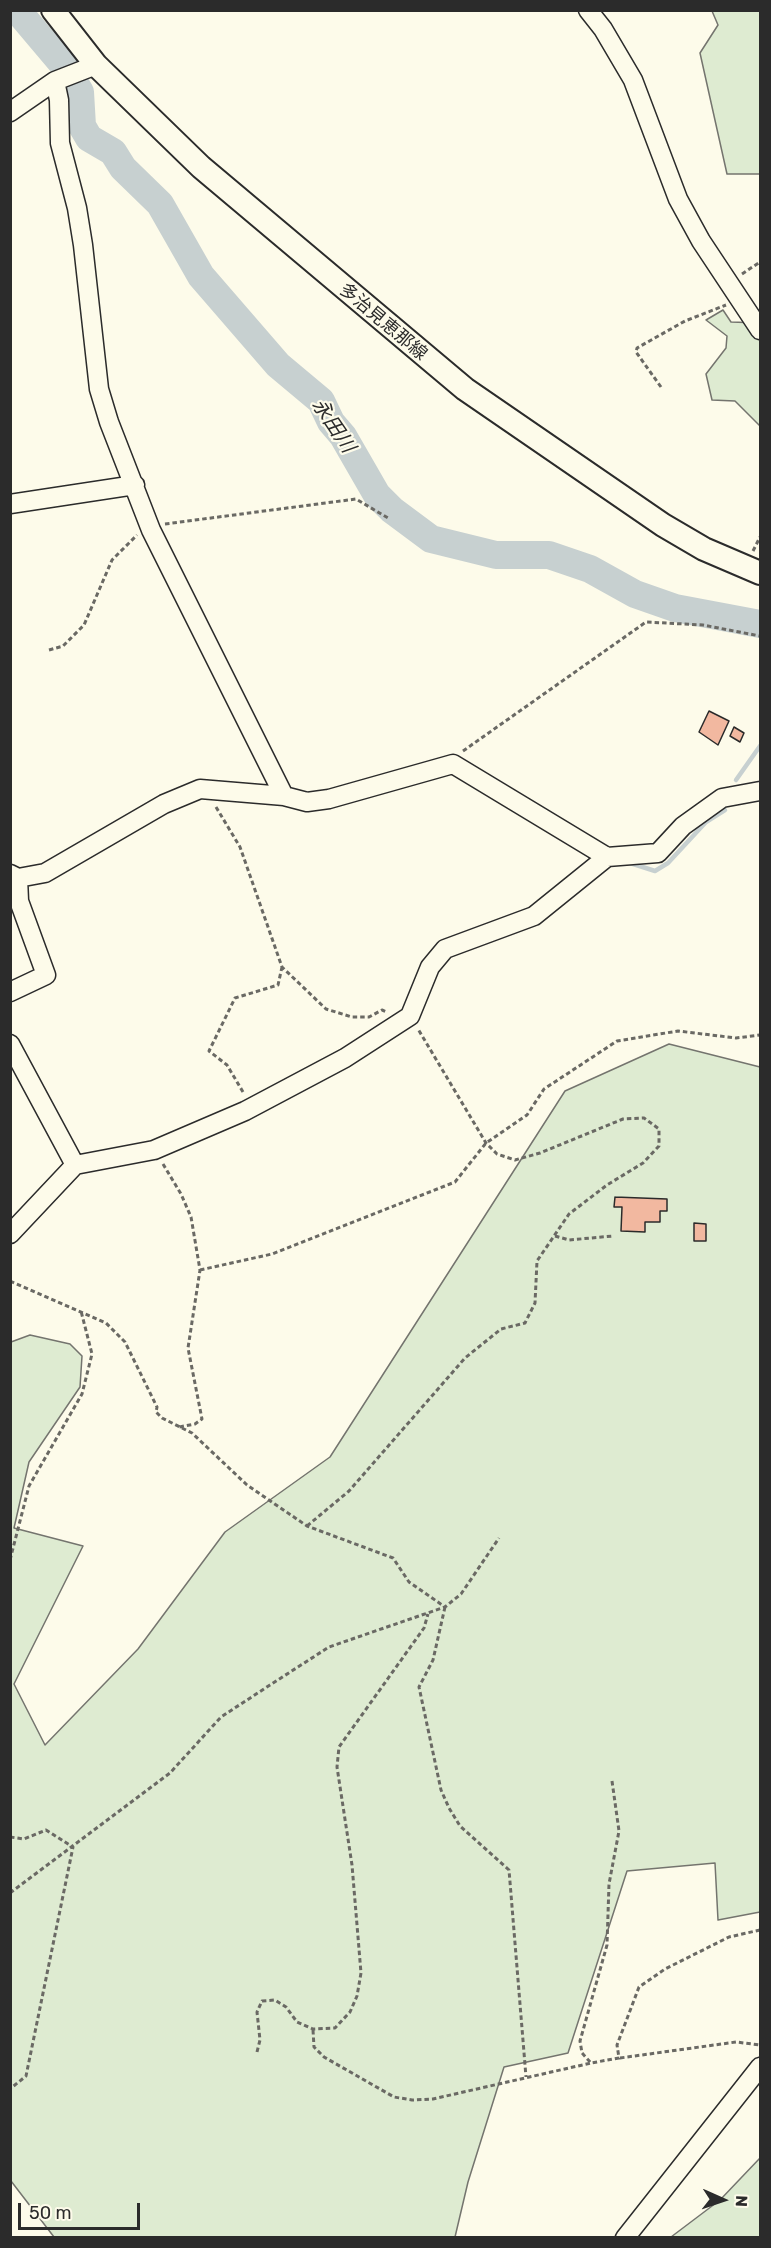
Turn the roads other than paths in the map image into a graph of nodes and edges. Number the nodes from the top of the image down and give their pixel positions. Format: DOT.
graph roads {
  1 [pos="53,10"];
  2 [pos="588,10"];
  3 [pos="96,65"];
  4 [pos="55,81"];
  5 [pos="10,112"];
  6 [pos="760,330"];
  7 [pos="135,485"];
  8 [pos="10,504"];
  9 [pos="760,573"];
  10 [pos="760,791"];
  11 [pos="284,796"];
  12 [pos="607,857"];
  13 [pos="14,876"];
  14 [pos="10,992"];
  15 [pos="10,1044"];
  16 [pos="75,1165"];
  17 [pos="10,1234"];
  18 [pos="760,2067"];
  19 [pos="625,2238"];
  1 -- 3 [label="main road, 多治見恵那線"];
  2 -- 6 [label="street"];
  3 -- 4 [label="street"];
  3 -- 9 [label="main road, 多治見恵那線"];
  4 -- 5 [label="street"];
  4 -- 7 [label="street"];
  7 -- 8 [label="street"];
  7 -- 11 [label="street"];
  10 -- 12 [label="street"];
  11 -- 12 [label="street"];
  11 -- 13 [label="street"];
  12 -- 16 [label="street"];
  13 -- 14 [label="street"];
  15 -- 16 [label="street"];
  16 -- 17 [label="street"];
  18 -- 19 [label="street"];
}
